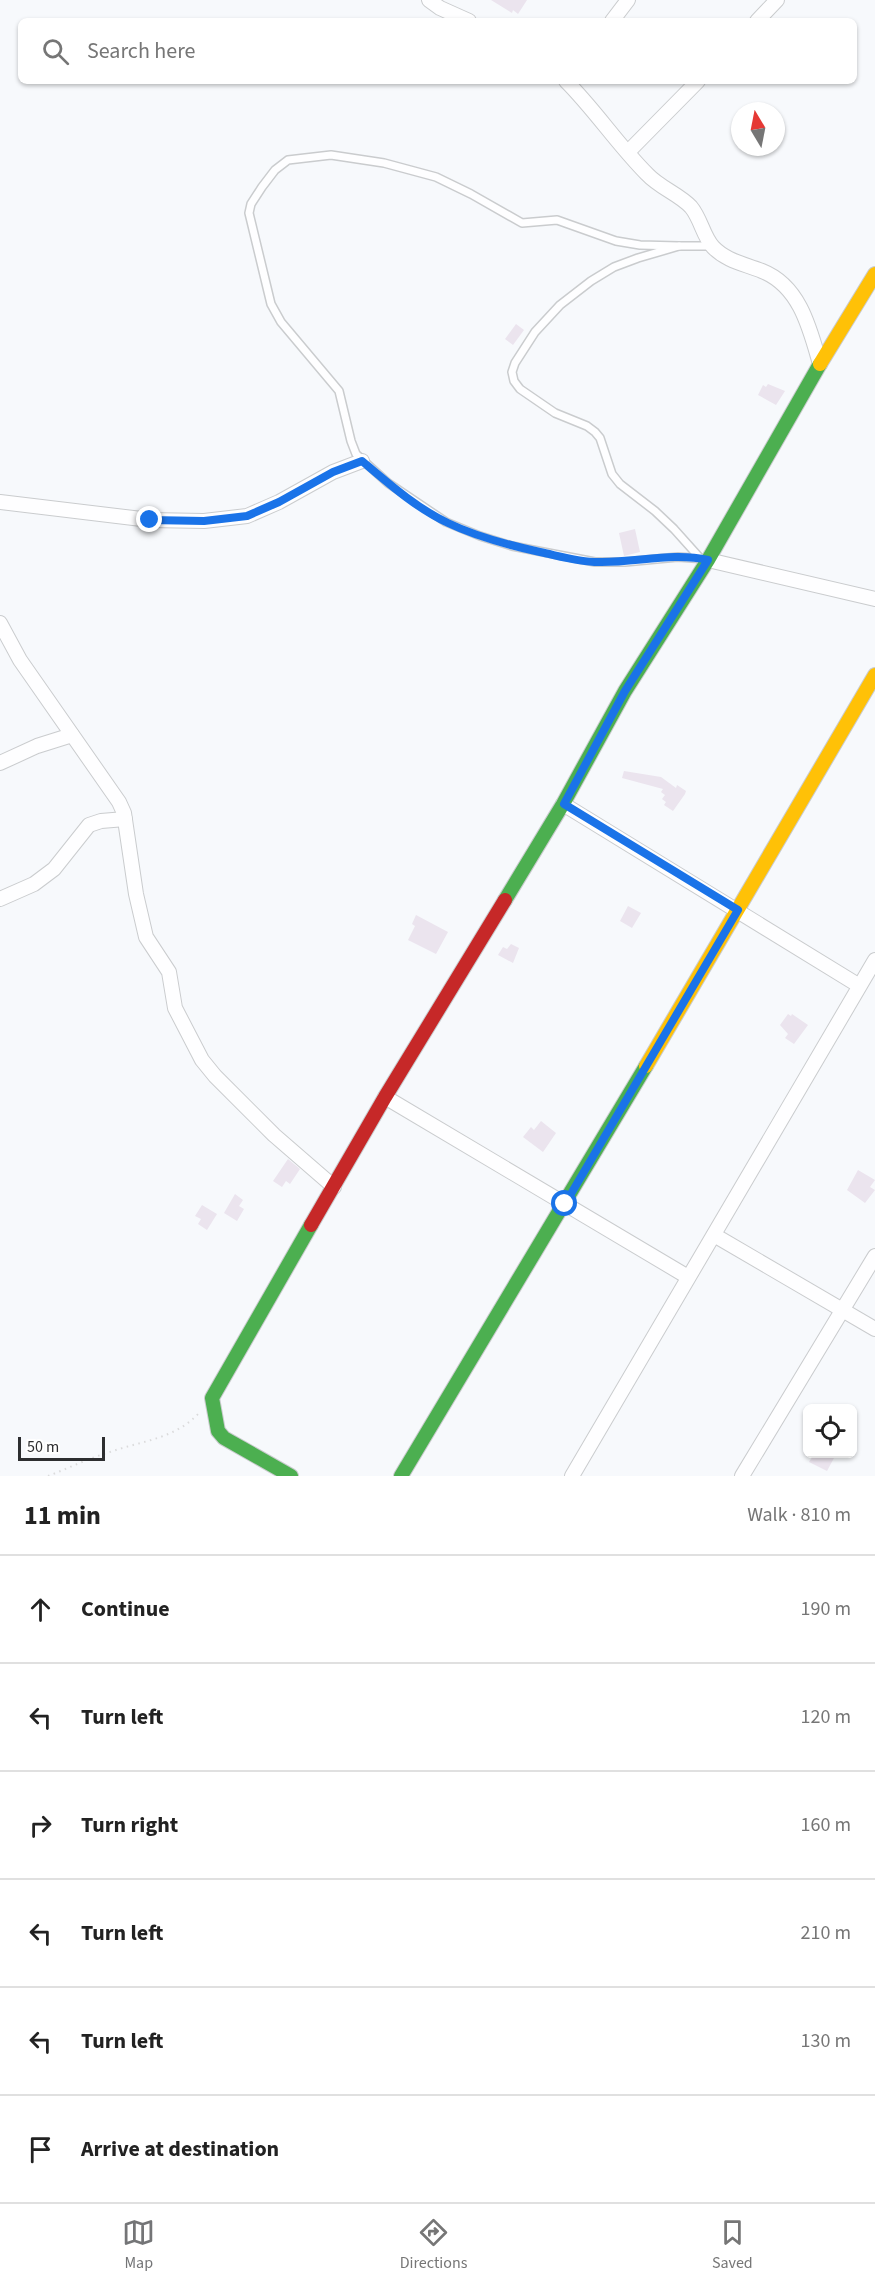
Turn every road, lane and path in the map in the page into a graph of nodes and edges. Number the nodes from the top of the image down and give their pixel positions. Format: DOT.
graph roads {
  1 [pos="628,0"];
  2 [pos="777,0"];
  3 [pos="438,3"];
  4 [pos="464,18"];
  5 [pos="614,18"];
  6 [pos="760,18"];
  7 [pos="569,84"];
  8 [pos="695,84"];
  9 [pos="628,152"];
  10 [pos="679,246"];
  11 [pos="712,246"];
  12 [pos="875,274"];
  13 [pos="820,364"];
  14 [pos="362,461"];
  15 [pos="0,502"];
  16 [pos="704,559"];
  17 [pos="875,599"];
  18 [pos="0,623"];
  19 [pos="875,675"];
  20 [pos="72,735"];
  21 [pos="0,763"];
  22 [pos="564,804"];
  23 [pos="125,819"];
  24 [pos="0,899"];
  25 [pos="738,910"];
  26 [pos="875,960"];
  27 [pos="858,985"];
  28 [pos="386,1097"];
  29 [pos="334,1187"];
  30 [pos="565,1204"];
  31 [pos="714,1235"];
  32 [pos="875,1256"];
  33 [pos="688,1277"];
  34 [pos="842,1311"];
  35 [pos="875,1329"];
  36 [pos="212,1398"];
  37 [pos="48,1476"];
  38 [pos="291,1476"];
  39 [pos="401,1476"];
  40 [pos="572,1476"];
  41 [pos="742,1476"];
  1 -- 5 [label="street"];
  2 -- 6 [label="street"];
  3 -- 4 [label="street"];
  7 -- 9 [label="street"];
  8 -- 9 [label="street"];
  9 -- 11 [label="street"];
  10 -- 11 [label="lane"];
  10 -- 14 [label="lane"];
  10 -- 16 [label="lane"];
  11 -- 13 [label="street"];
  12 -- 13 [label="street"];
  13 -- 16 [label="street"];
  14 -- 15 [label="street"];
  14 -- 16 [label="lane"];
  16 -- 17 [label="street"];
  16 -- 22 [label="street"];
  18 -- 20 [label="street"];
  19 -- 25 [label="street"];
  20 -- 21 [label="street"];
  20 -- 23 [label="street"];
  22 -- 25 [label="street"];
  22 -- 28 [label="street"];
  23 -- 24 [label="street"];
  23 -- 29 [label="street"];
  25 -- 27 [label="street"];
  25 -- 30 [label="street"];
  26 -- 27 [label="street"];
  27 -- 31 [label="street"];
  28 -- 29 [label="street"];
  28 -- 30 [label="street"];
  29 -- 36 [label="street"];
  30 -- 33 [label="street"];
  30 -- 39 [label="street"];
  31 -- 33 [label="street"];
  31 -- 34 [label="street"];
  32 -- 34 [label="street"];
  33 -- 40 [label="street"];
  34 -- 35 [label="street"];
  34 -- 41 [label="street"];
  36 -- 37 [label="path"];
  36 -- 38 [label="street"];
}
